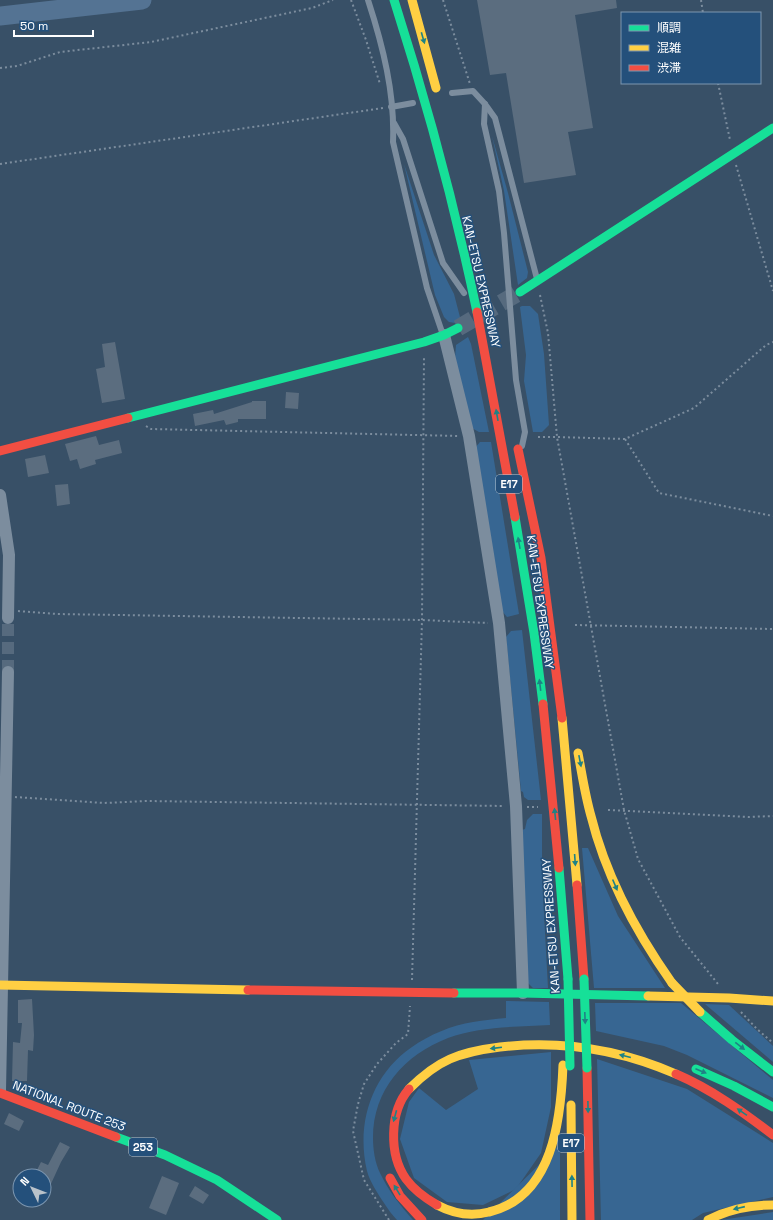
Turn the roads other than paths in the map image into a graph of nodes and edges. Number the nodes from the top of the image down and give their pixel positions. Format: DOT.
graph roads {
  1 [pos="368,0"];
  2 [pos="394,0"];
  3 [pos="412,0"];
  4 [pos="452,93"];
  5 [pos="439,99"];
  6 [pos="413,103"];
  7 [pos="485,104"];
  8 [pos="391,107"];
  9 [pos="394,122"];
  10 [pos="773,128"];
  11 [pos="537,281"];
  12 [pos="520,292"];
  13 [pos="477,312"];
  14 [pos="458,328"];
  15 [pos="444,335"];
  16 [pos="516,437"];
  17 [pos="0,451"];
  18 [pos="519,453"];
  19 [pos="0,495"];
  20 [pos="541,557"];
  21 [pos="6,612"];
  22 [pos="8,672"];
  23 [pos="571,715"];
  24 [pos="577,745"];
  25 [pos="1,985"];
  26 [pos="523,993"];
  27 [pos="773,1001"];
  28 [pos="561,1035"];
  29 [pos="595,1039"];
  30 [pos="567,1065"];
  31 [pos="688,1066"];
  32 [pos="773,1072"];
  33 [pos="0,1092"];
  34 [pos="773,1107"];
  35 [pos="773,1135"];
  36 [pos="388,1172"];
  37 [pos="773,1205"];
  38 [pos="277,1220"];
  39 [pos="422,1220"];
  40 [pos="572,1220"];
  41 [pos="590,1220"];
  42 [pos="708,1220"];
  1 -- 8 [label="lane"];
  2 -- 13 [label="main road, KAN-ETSU EXPRESSWAY / E17"];
  3 -- 5 [label="main road, one-way"];
  4 -- 7 [label="lane"];
  6 -- 8 [label="lane"];
  7 -- 11 [label="lane"];
  7 -- 18 [label="lane"];
  8 -- 9 [label="lane"];
  9 -- 13 [label="lane"];
  9 -- 15 [label="lane"];
  10 -- 11 [label="main road"];
  11 -- 12 [label="main road"];
  30 -- 13 [label="main road, KAN-ETSU EXPRESSWAY / E17, one-way, bridge"];
  14 -- 15 [label="main road"];
  15 -- 17 [label="main road"];
  15 -- 26 [label="street"];
  16 -- 18 [label="main road, KAN-ETSU EXPRESSWAY / E17"];
  18 -- 20 [label="main road, KAN-ETSU EXPRESSWAY / E17"];
  19 -- 21 [label="street"];
  20 -- 23 [label="main road"];
  20 -- 41 [label="main road, KAN-ETSU EXPRESSWAY / E17, one-way, bridge"];
  22 -- 25 [label="street"];
  24 -- 32 [label="main road, one-way, bridge"];
  25 -- 26 [label="main road"];
  25 -- 33 [label="street"];
  26 -- 27 [label="main road"];
  28 -- 29 [label="main road"];
  35 -- 30 [label="main road, one-way"];
  40 -- 30 [label="main road, KAN-ETSU EXPRESSWAY / E17, one-way"];
  31 -- 34 [label="main road, one-way"];
  33 -- 38 [label="main road, NATIONAL ROUTE 253 / 253"];
  39 -- 36 [label="main road, one-way"];
  37 -- 42 [label="main road, one-way"];
}
